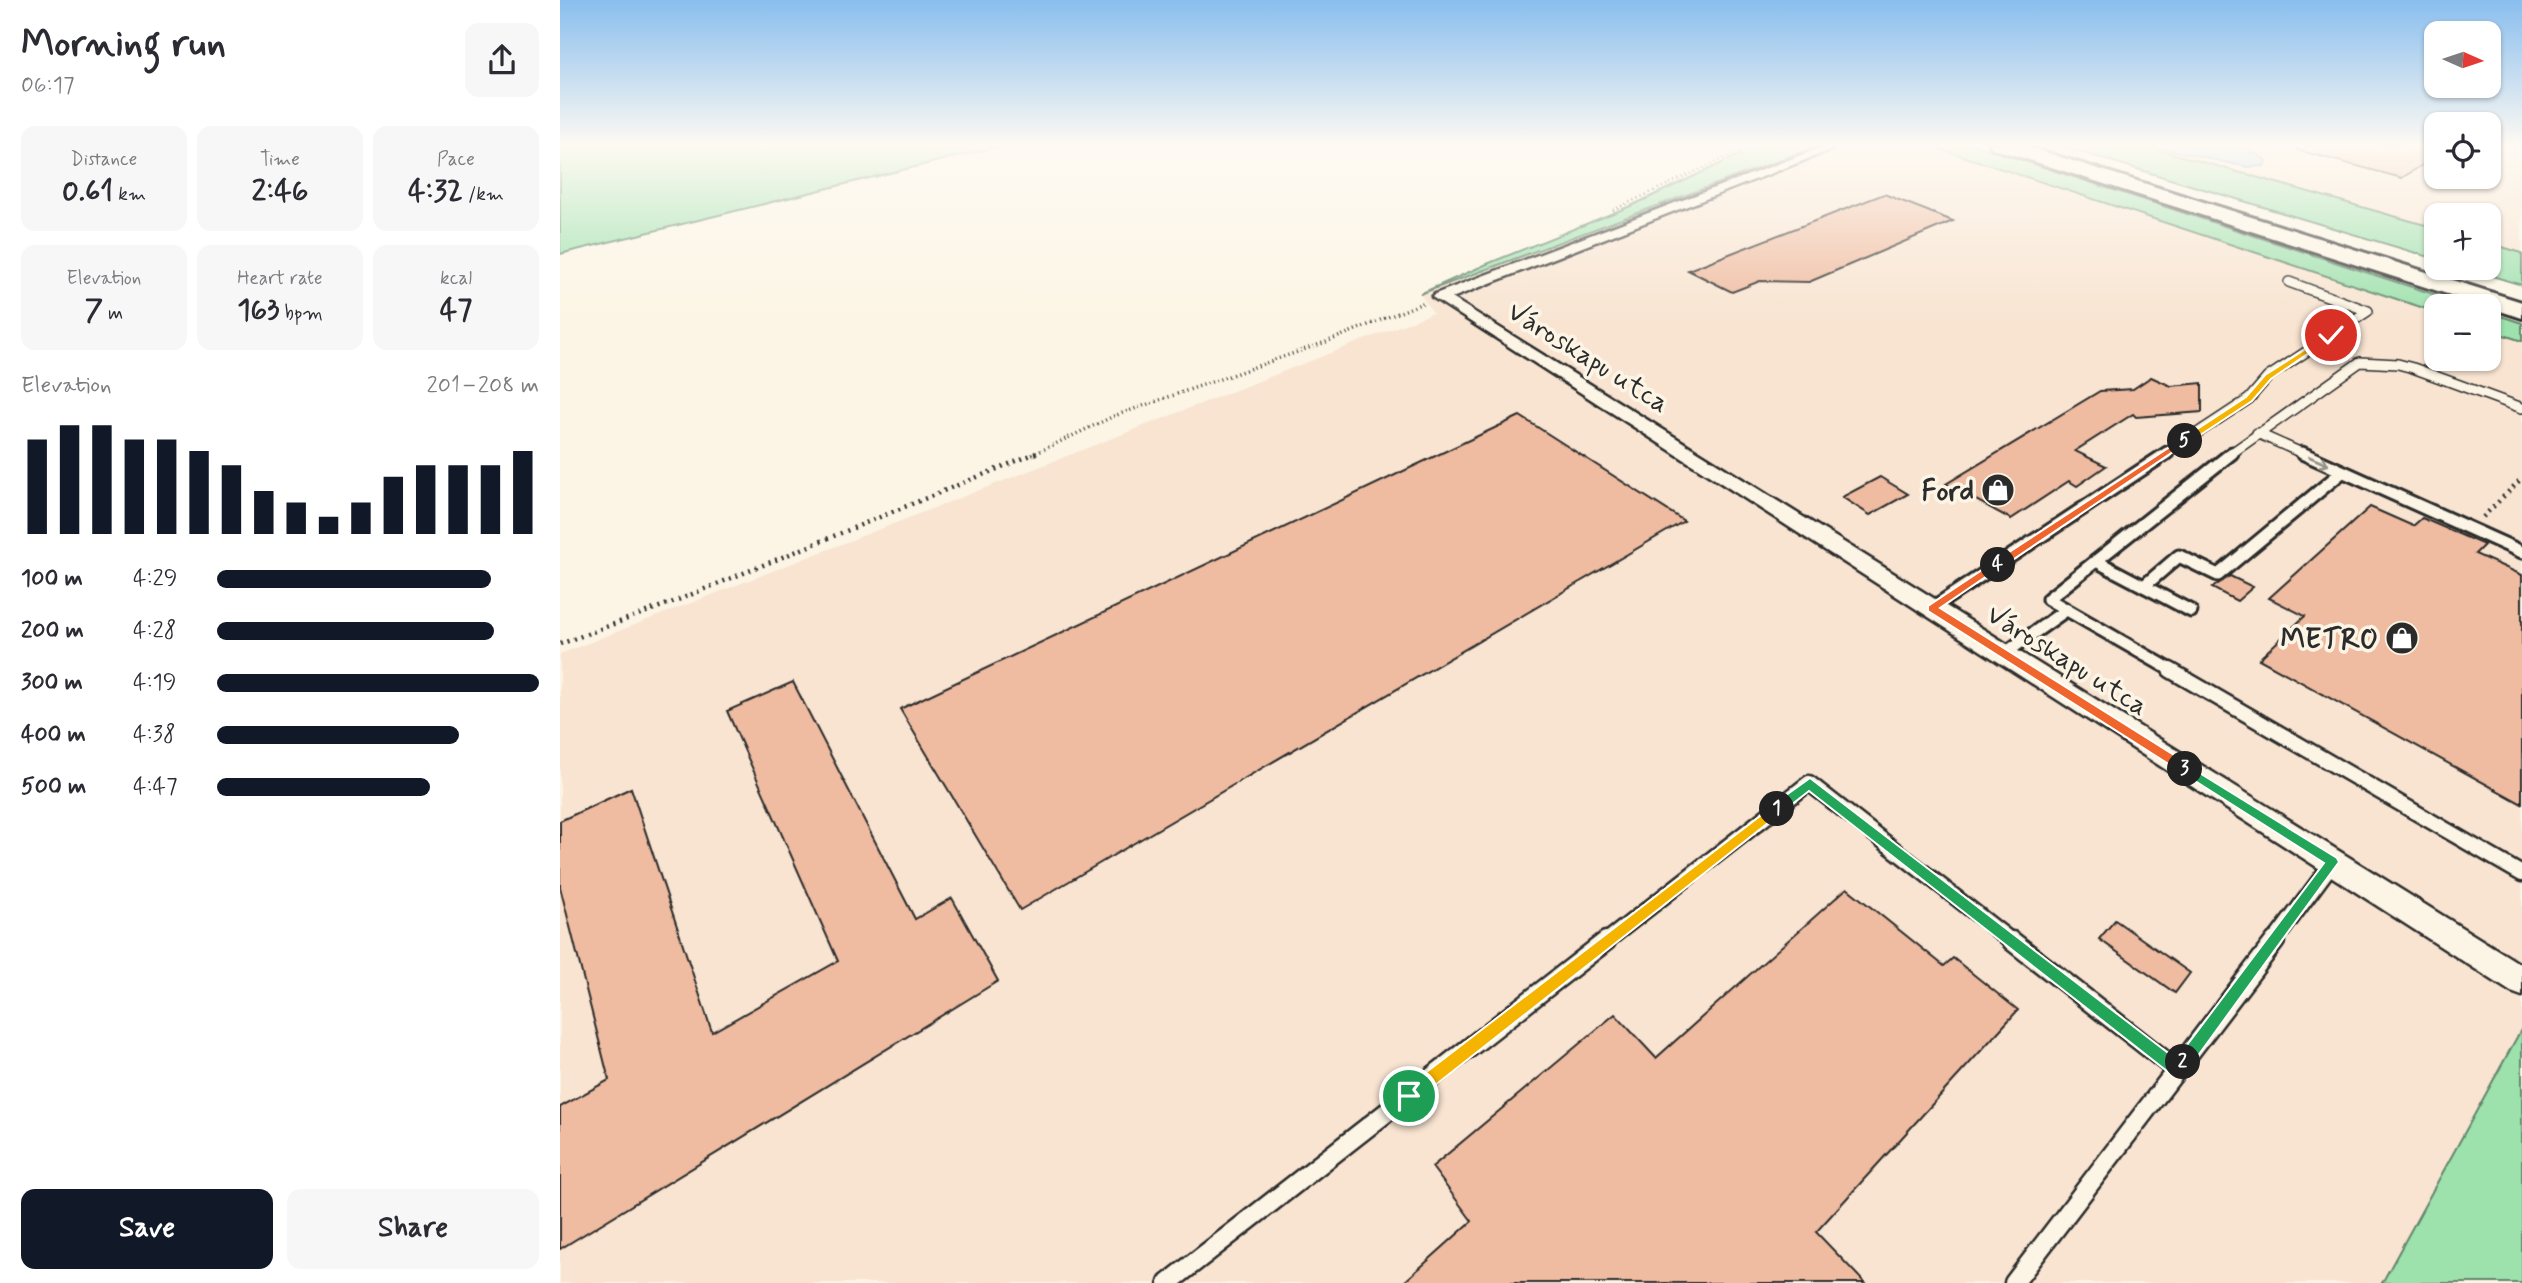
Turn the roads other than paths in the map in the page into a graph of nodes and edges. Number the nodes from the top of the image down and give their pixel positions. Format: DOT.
graph roads {
  1 [pos="1683,204"];
  2 [pos="2188,204"];
  3 [pos="2223,204"];
  4 [pos="2290,282"];
  5 [pos="2522,297"];
  6 [pos="2522,310"];
  7 [pos="2522,408"];
  8 [pos="2257,433"];
  9 [pos="2342,472"];
  10 [pos="2522,552"];
  11 [pos="2096,561"];
  12 [pos="2144,586"];
  13 [pos="1932,608"];
  14 [pos="2066,610"];
  15 [pos="2191,611"];
  16 [pos="2004,654"];
  17 [pos="2333,862"];
  18 [pos="2522,874"];
  19 [pos="2522,982"];
  20 [pos="2177,1070"];
  21 [pos="1168,1283"];
  22 [pos="2014,1283"];
  1 -- 13 [label="street, Városkapu utca"];
  2 -- 6 [label="highway"];
  3 -- 5 [label="highway"];
  4 -- 13 [label="lane"];
  7 -- 8 [label="lane"];
  8 -- 9 [label="lane, one-way"];
  8 -- 11 [label="lane"];
  9 -- 10 [label="lane"];
  9 -- 12 [label="lane"];
  11 -- 12 [label="lane"];
  11 -- 14 [label="lane"];
  12 -- 15 [label="lane"];
  13 -- 16 [label="street, Városkapu utca"];
  14 -- 16 [label="lane"];
  14 -- 18 [label="lane"];
  16 -- 17 [label="street, Városkapu utca"];
  17 -- 19 [label="street, Városkapu utca"];
  17 -- 20 [label="lane"];
  20 -- 21 [label="lane"];
  20 -- 22 [label="lane"];
}
